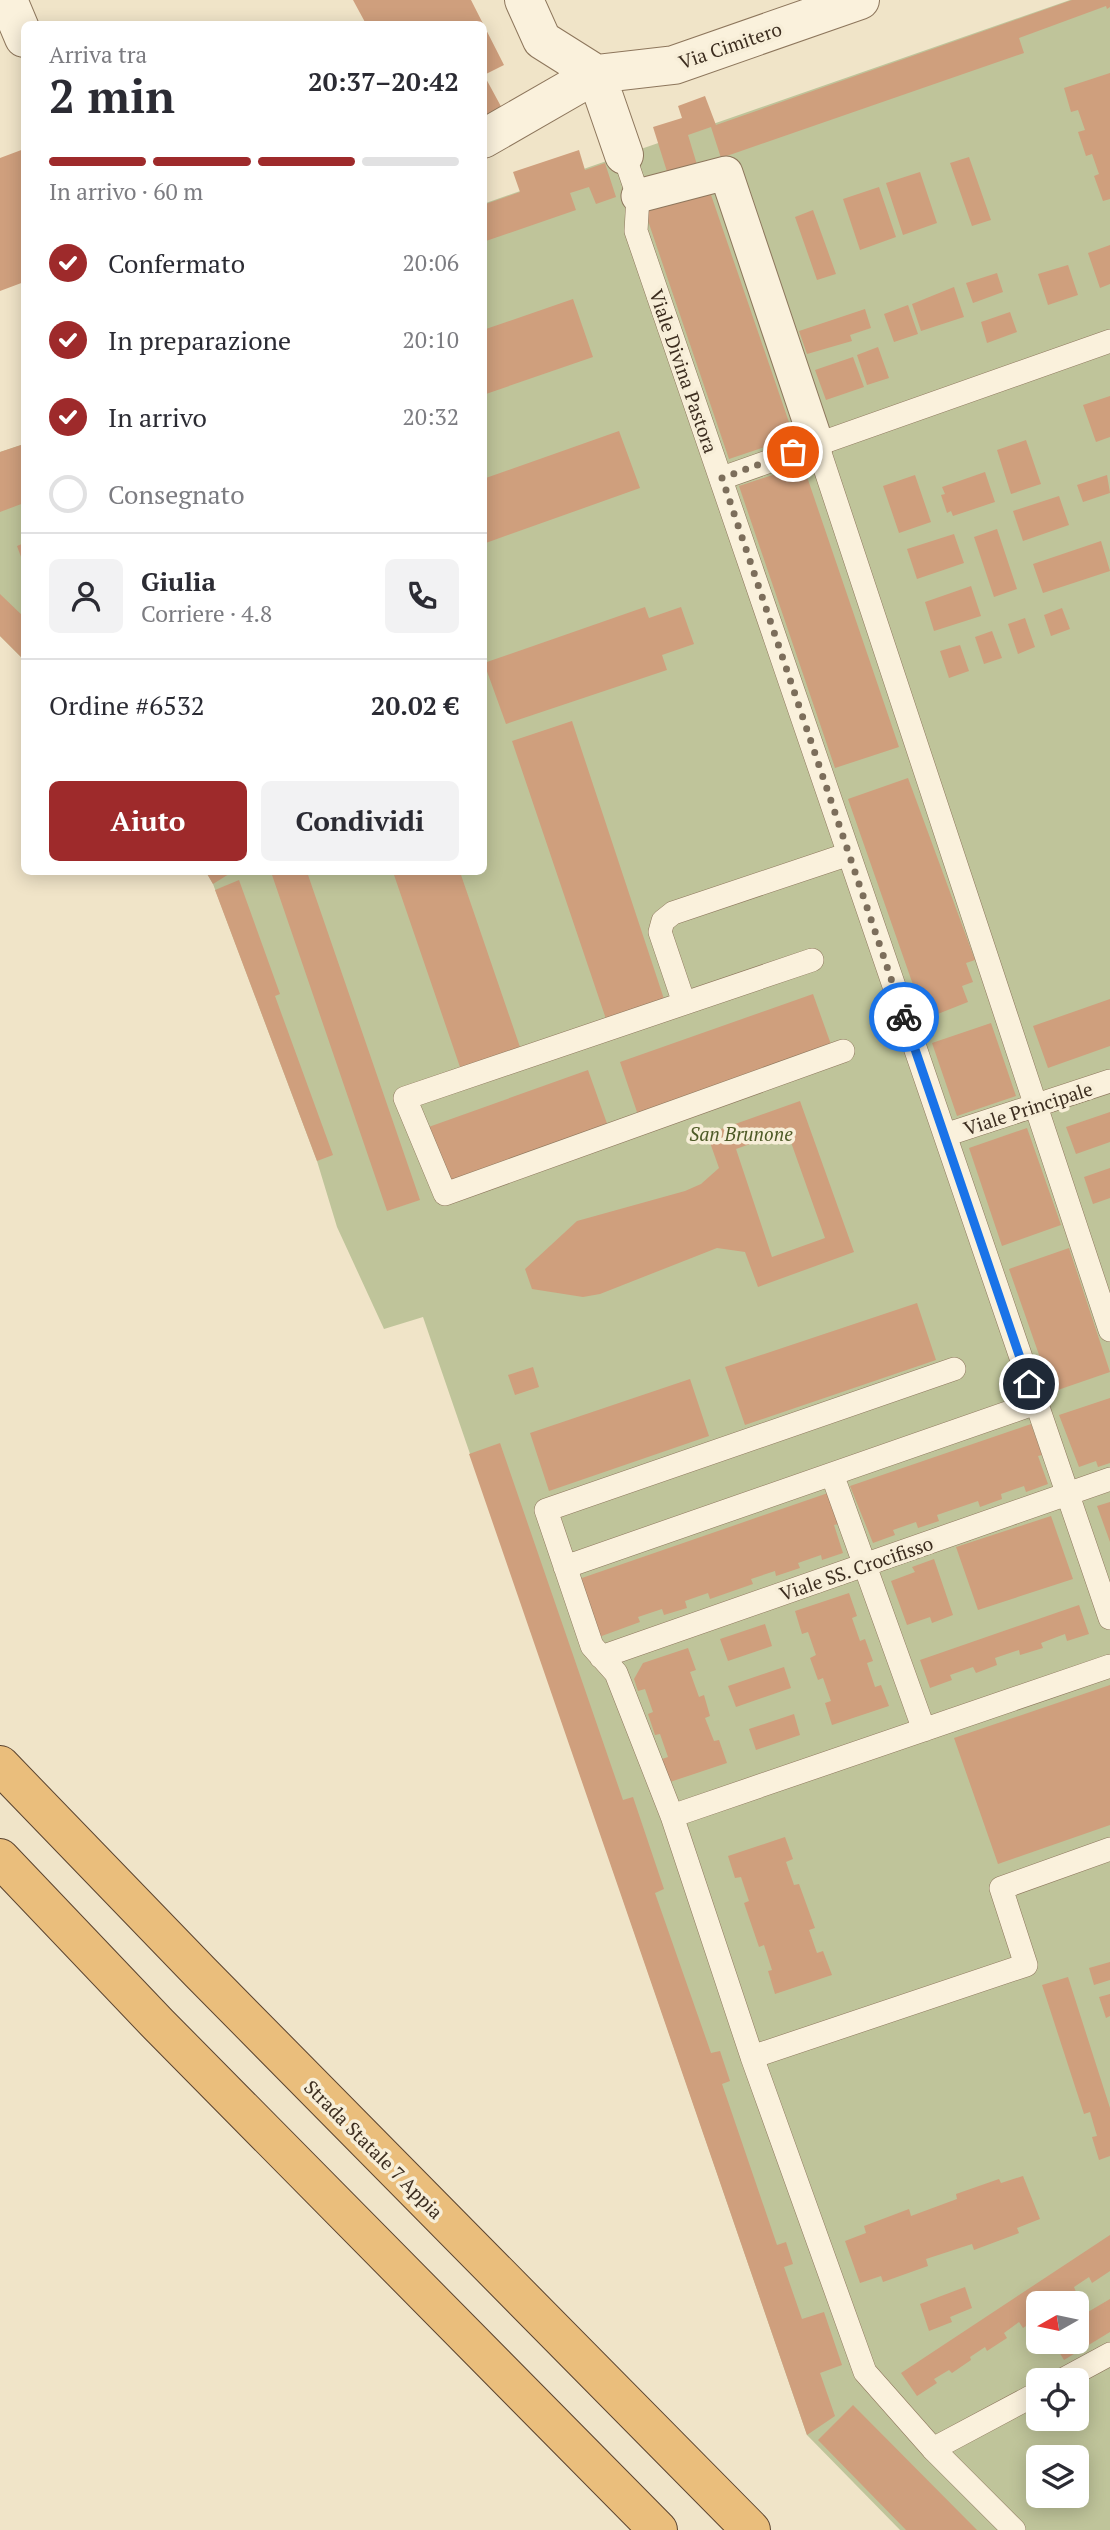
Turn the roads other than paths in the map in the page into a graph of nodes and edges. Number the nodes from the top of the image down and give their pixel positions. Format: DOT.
graph roads {
  1 [pos="9,0"];
  2 [pos="524,0"];
  3 [pos="860,0"];
  4 [pos="21,30"];
  5 [pos="596,74"];
  6 [pos="487,137"];
  7 [pos="624,155"];
  8 [pos="638,196"];
  9 [pos="1110,341"];
  10 [pos="817,444"];
  11 [pos="722,478"];
  12 [pos="849,854"];
  13 [pos="811,960"];
  14 [pos="684,1003"];
  15 [pos="844,1051"];
  16 [pos="1110,1081"];
  17 [pos="1034,1106"];
  18 [pos="945,1135"];
  19 [pos="1110,1330"];
  20 [pos="954,1369"];
  21 [pos="1036,1404"];
  22 [pos="832,1474"];
  23 [pos="1110,1479"];
  24 [pos="1067,1493"];
  25 [pos="864,1565"];
  26 [pos="565,1567"];
  27 [pos="1110,1618"];
  28 [pos="601,1657"];
  29 [pos="1110,1666"];
  30 [pos="924,1730"];
  31 [pos="0,1765"];
  32 [pos="672,1816"];
  33 [pos="1110,1849"];
  34 [pos="0,1858"];
  35 [pos="752,2057"];
  36 [pos="1110,2354"];
  37 [pos="1084,2368"];
  38 [pos="1026,2399"];
  39 [pos="933,2449"];
  40 [pos="658,2530"];
  41 [pos="751,2530"];
  42 [pos="1014,2530"];
  1 -- 4 [label="street"];
  2 -- 5 [label="street"];
  3 -- 5 [label="street, Via Cimitero"];
  5 -- 6 [label="street, Via Cimitero"];
  5 -- 7 [label="street"];
  7 -- 8 [label="lane, Viale Divina Pastora"];
  8 -- 10 [label="street"];
  8 -- 11 [label="lane, Viale Divina Pastora"];
  9 -- 10 [label="lane"];
  10 -- 11 [label="lane"];
  10 -- 17 [label="lane"];
  11 -- 12 [label="lane, Viale Divina Pastora"];
  12 -- 14 [label="lane"];
  12 -- 18 [label="lane, Viale Divina Pastora"];
  13 -- 14 [label="lane"];
  14 -- 15 [label="lane"];
  16 -- 17 [label="lane, Viale Principale"];
  17 -- 18 [label="lane, Viale Principale"];
  17 -- 19 [label="lane"];
  18 -- 21 [label="lane, Viale Divina Pastora"];
  20 -- 26 [label="lane"];
  21 -- 22 [label="lane"];
  21 -- 24 [label="lane, Viale Divina Pastora"];
  22 -- 25 [label="lane"];
  22 -- 26 [label="lane"];
  23 -- 24 [label="lane, Viale SS. Crocifisso"];
  24 -- 25 [label="lane, Viale SS. Crocifisso"];
  24 -- 27 [label="lane, Viale Divina Pastora"];
  25 -- 28 [label="lane, Viale SS. Crocifisso"];
  25 -- 30 [label="lane"];
  26 -- 28 [label="lane"];
  28 -- 32 [label="lane"];
  29 -- 30 [label="lane"];
  30 -- 32 [label="lane"];
  31 -- 41 [label="highway, Strada Statale 7 Appia"];
  32 -- 35 [label="lane"];
  33 -- 35 [label="lane"];
  34 -- 40 [label="highway"];
  35 -- 39 [label="lane"];
  36 -- 37 [label="lane"];
  38 -- 39 [label="lane"];
  39 -- 42 [label="lane"];
}
